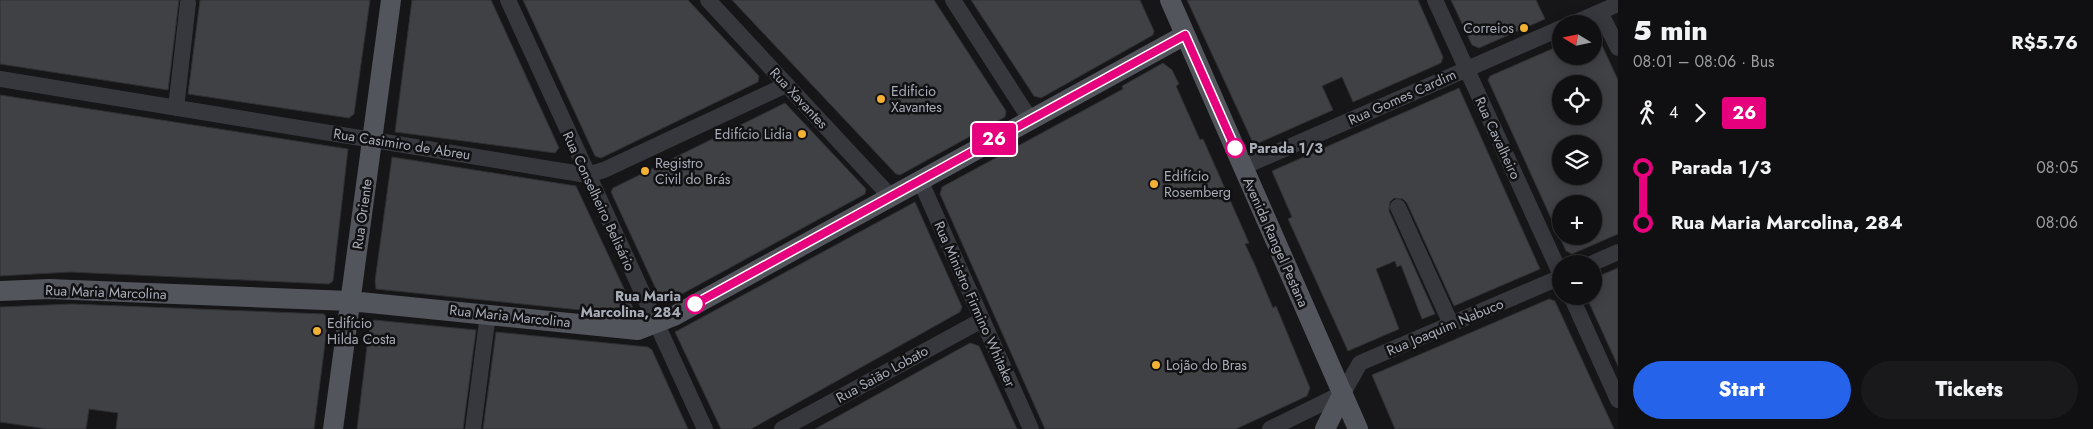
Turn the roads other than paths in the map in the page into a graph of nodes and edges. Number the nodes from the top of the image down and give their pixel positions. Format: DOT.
graph roads {
  1 [pos="391,0"];
  2 [pos="508,0"];
  3 [pos="708,0"];
  4 [pos="953,0"];
  5 [pos="1170,0"];
  6 [pos="1436,0"];
  7 [pos="188,3"];
  8 [pos="1618,4"];
  9 [pos="1600,12"];
  10 [pos="1593,15"];
  11 [pos="1552,32"];
  12 [pos="1185,35"];
  13 [pos="1618,48"];
  14 [pos="1467,69"];
  15 [pos="0,79"];
  16 [pos="786,85"];
  17 [pos="176,108"];
  18 [pos="1030,119"];
  19 [pos="373,138"];
  20 [pos="1243,167"];
  21 [pos="587,175"];
  22 [pos="920,180"];
  23 [pos="890,196"];
  24 [pos="1398,207"];
  25 [pos="1618,252"];
  26 [pos="1552,256"];
  27 [pos="1602,259"];
  28 [pos="1552,280"];
  29 [pos="0,291"];
  30 [pos="350,301"];
  31 [pos="1575,305"];
  32 [pos="488,314"];
  33 [pos="982,320"];
  34 [pos="655,324"];
  35 [pos="1450,324"];
  36 [pos="1343,393"];
  37 [pos="1618,400"];
  38 [pos="333,429"];
  39 [pos="474,429"];
  40 [pos="705,429"];
  41 [pos="782,429"];
  42 [pos="1031,429"];
  43 [pos="1270,429"];
  44 [pos="1325,429"];
  45 [pos="1358,429"];
  1 -- 19 [label="main road, Rua Oriente"];
  2 -- 21 [label="street, Rua Conselheiro Belisário"];
  3 -- 16 [label="street, Rua Xavantes"];
  4 -- 18 [label="street"];
  5 -- 12 [label="main road, Avenida Rangel Pestana"];
  6 -- 14 [label="street, Rua Cavalheiro"];
  7 -- 17 [label="street"];
  8 -- 9 [label="street"];
  9 -- 10 [label="street"];
  9 -- 13 [label="street"];
  11 -- 14 [label="street, Rua Gomes Cardim"];
  12 -- 18 [label="main road, Rua Maria Marcolina"];
  12 -- 20 [label="main road, Avenida Rangel Pestana"];
  14 -- 20 [label="street, Rua Gomes Cardim"];
  14 -- 26 [label="street, Rua Cavalheiro"];
  15 -- 17 [label="street, Rua Casimiro de Abreu"];
  16 -- 21 [label="street, Rua Casimiro de Abreu"];
  16 -- 23 [label="street, Rua Xavantes"];
  17 -- 19 [label="street, Rua Casimiro de Abreu"];
  18 -- 22 [label="main road, Rua Maria Marcolina"];
  19 -- 21 [label="street, Rua Casimiro de Abreu"];
  19 -- 30 [label="main road, Rua Oriente"];
  20 -- 36 [label="main road, Avenida Rangel Pestana"];
  21 -- 34 [label="street, Rua Conselheiro Belisário"];
  22 -- 23 [label="main road, Rua Maria Marcolina"];
  22 -- 33 [label="street, Rua Ministro Firmino Whitaker"];
  23 -- 34 [label="main road, Rua Maria Marcolina"];
  24 -- 35 [label="street"];
  25 -- 27 [label="street"];
  28 -- 35 [label="street, Rua Joaquim Nabuco"];
  29 -- 30 [label="main road, Rua Maria Marcolina"];
  30 -- 32 [label="main road, Rua Maria Marcolina"];
  30 -- 38 [label="main road, Rua Oriente"];
  31 -- 37 [label="street"];
  32 -- 34 [label="main road, Rua Maria Marcolina"];
  32 -- 39 [label="street"];
  33 -- 41 [label="street, Rua Saião Lobato"];
  33 -- 42 [label="street, Rua Ministro Firmino Whitaker"];
  34 -- 40 [label="street, Rua Conselheiro Belisário"];
  35 -- 36 [label="street, Rua Joaquim Nabuco"];
  36 -- 43 [label="street"];
  36 -- 44 [label="main road"];
  36 -- 45 [label="main road, Avenida Rangel Pestana"];
}
